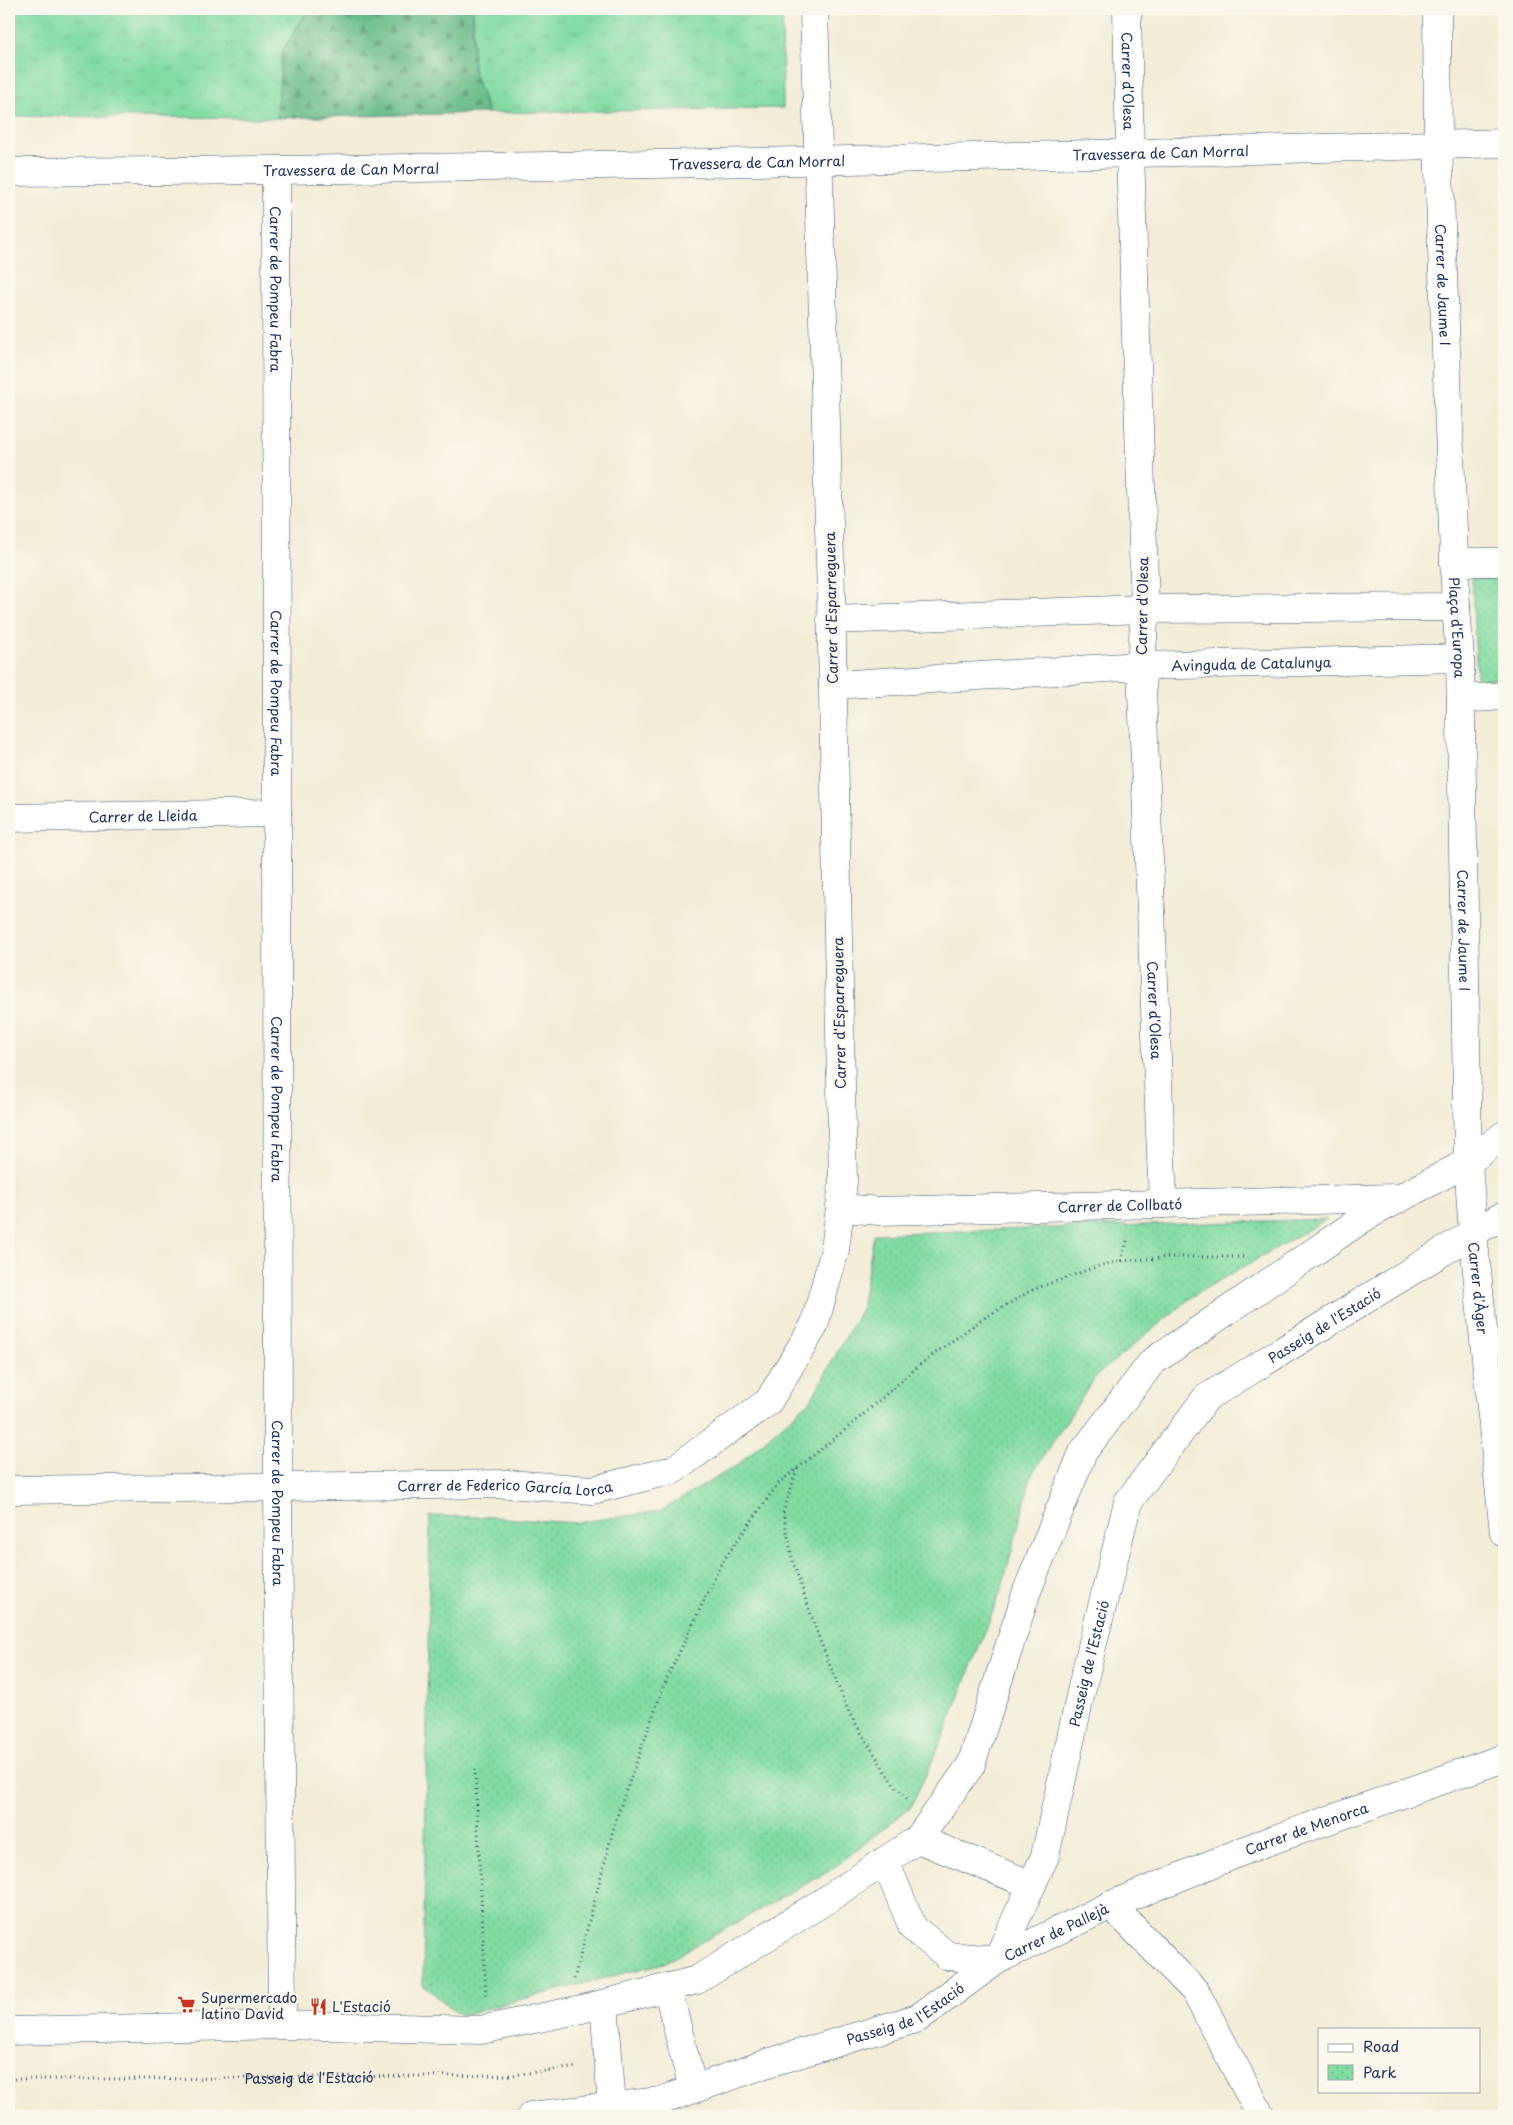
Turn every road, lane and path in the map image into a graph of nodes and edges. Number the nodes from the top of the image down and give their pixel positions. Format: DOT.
graph roads {
  1 [pos="814,9"];
  2 [pos="1128,9"];
  3 [pos="1437,9"];
  4 [pos="1504,143"];
  5 [pos="1438,145"];
  6 [pos="1130,154"];
  7 [pos="818,162"];
  8 [pos="276,171"];
  9 [pos="9,172"];
  10 [pos="1454,562"];
  11 [pos="1504,562"];
  12 [pos="1456,607"];
  13 [pos="1145,609"];
  14 [pos="831,620"];
  15 [pos="1460,658"];
  16 [pos="1141,666"];
  17 [pos="832,685"];
  18 [pos="1504,696"];
  19 [pos="1461,699"];
  20 [pos="277,813"];
  21 [pos="9,818"];
  22 [pos="1504,1135"];
  23 [pos="1468,1162"];
  24 [pos="1400,1198"];
  25 [pos="1163,1204"];
  26 [pos="840,1208"];
  27 [pos="1504,1215"];
  28 [pos="1473,1232"];
  29 [pos="1293,1266"];
  30 [pos="797,1468"];
  31 [pos="278,1487"];
  32 [pos="9,1490"];
  33 [pos="1504,1532"];
  34 [pos="1504,1758"];
  35 [pos="475,1769"];
  36 [pos="923,1831"];
  37 [pos="885,1861"];
  38 [pos="1032,1885"];
  39 [pos="1111,1905"];
  40 [pos="997,1960"];
  41 [pos="667,1987"];
  42 [pos="604,2004"];
  43 [pos="565,2013"];
  44 [pos="282,2025"];
  45 [pos="487,2029"];
  46 [pos="9,2032"];
  47 [pos="609,2063"];
  48 [pos="9,2079"];
  49 [pos="693,2089"];
  50 [pos="664,2109"];
  51 [pos="609,2111"];
  52 [pos="531,2116"];
  53 [pos="1261,2116"];
  1 -- 7 [label="street, Carrer d'Esparreguera"];
  2 -- 6 [label="street, Carrer d'Olesa"];
  3 -- 5 [label="street, Carrer de Jaume I"];
  4 -- 5 [label="street, Travessera de Can Morral"];
  5 -- 6 [label="street, Travessera de Can Morral"];
  5 -- 10 [label="street, Carrer de Jaume I"];
  6 -- 7 [label="street, Travessera de Can Morral"];
  6 -- 13 [label="street, Carrer d'Olesa"];
  7 -- 8 [label="street, Travessera de Can Morral"];
  7 -- 14 [label="street, Carrer d'Esparreguera"];
  8 -- 9 [label="street, Travessera de Can Morral"];
  8 -- 20 [label="street, Carrer de Pompeu Fabra"];
  10 -- 11 [label="street, Plaça d'Europa"];
  10 -- 12 [label="street, Plaça d'Europa"];
  12 -- 13 [label="street"];
  12 -- 15 [label="street, Plaça d'Europa"];
  13 -- 14 [label="street"];
  13 -- 16 [label="street, Carrer d'Olesa"];
  14 -- 17 [label="street, Carrer d'Esparreguera"];
  15 -- 16 [label="street, Avinguda de Catalunya"];
  15 -- 19 [label="street, Plaça d'Europa"];
  16 -- 17 [label="street, Avinguda de Catalunya"];
  16 -- 25 [label="street, Carrer d'Olesa"];
  17 -- 26 [label="street, Carrer d'Esparreguera"];
  18 -- 19 [label="street"];
  19 -- 23 [label="street, Carrer de Jaume I"];
  20 -- 21 [label="street, Carrer de Lleida"];
  20 -- 31 [label="street, Carrer de Pompeu Fabra"];
  22 -- 23 [label="street"];
  23 -- 24 [label="street"];
  23 -- 28 [label="street, Carrer d'Àger"];
  24 -- 25 [label="street, Carrer de Collbató"];
  24 -- 29 [label="street"];
  25 -- 26 [label="street, Carrer de Collbató"];
  26 -- 31 [label="street, Carrer de Federico García Lorca"];
  27 -- 28 [label="street, Passeig de l'Estació"];
  28 -- 33 [label="street, Carrer d'Àger"];
  28 -- 38 [label="street, Passeig de l'Estació"];
  29 -- 30 [label="path"];
  29 -- 36 [label="street"];
  30 -- 36 [label="path"];
  30 -- 43 [label="path"];
  31 -- 32 [label="street, Carrer de Federico García Lorca"];
  31 -- 44 [label="street, Carrer de Pompeu Fabra"];
  34 -- 39 [label="street, Carrer de Menorca"];
  35 -- 45 [label="path"];
  36 -- 37 [label="street"];
  36 -- 38 [label="street"];
  37 -- 40 [label="street, Carrer de Pallejà"];
  37 -- 41 [label="street"];
  38 -- 40 [label="street, Passeig de l'Estació"];
  39 -- 40 [label="street, Carrer de Pallejà"];
  39 -- 53 [label="street, Carrer de Pallejà"];
  40 -- 49 [label="street, Passeig de l'Estació"];
  41 -- 42 [label="street"];
  41 -- 49 [label="street"];
  42 -- 43 [label="street"];
  42 -- 47 [label="street"];
  43 -- 45 [label="street"];
  44 -- 45 [label="street"];
  44 -- 46 [label="street"];
  47 -- 48 [label="path, Passeig de l'Estació"];
  47 -- 51 [label="street"];
  49 -- 50 [label="street, Passeig de l'Estació"];
  50 -- 51 [label="street, Passeig de l'Estació"];
  51 -- 52 [label="street, Passeig de l'Estació"];
}
